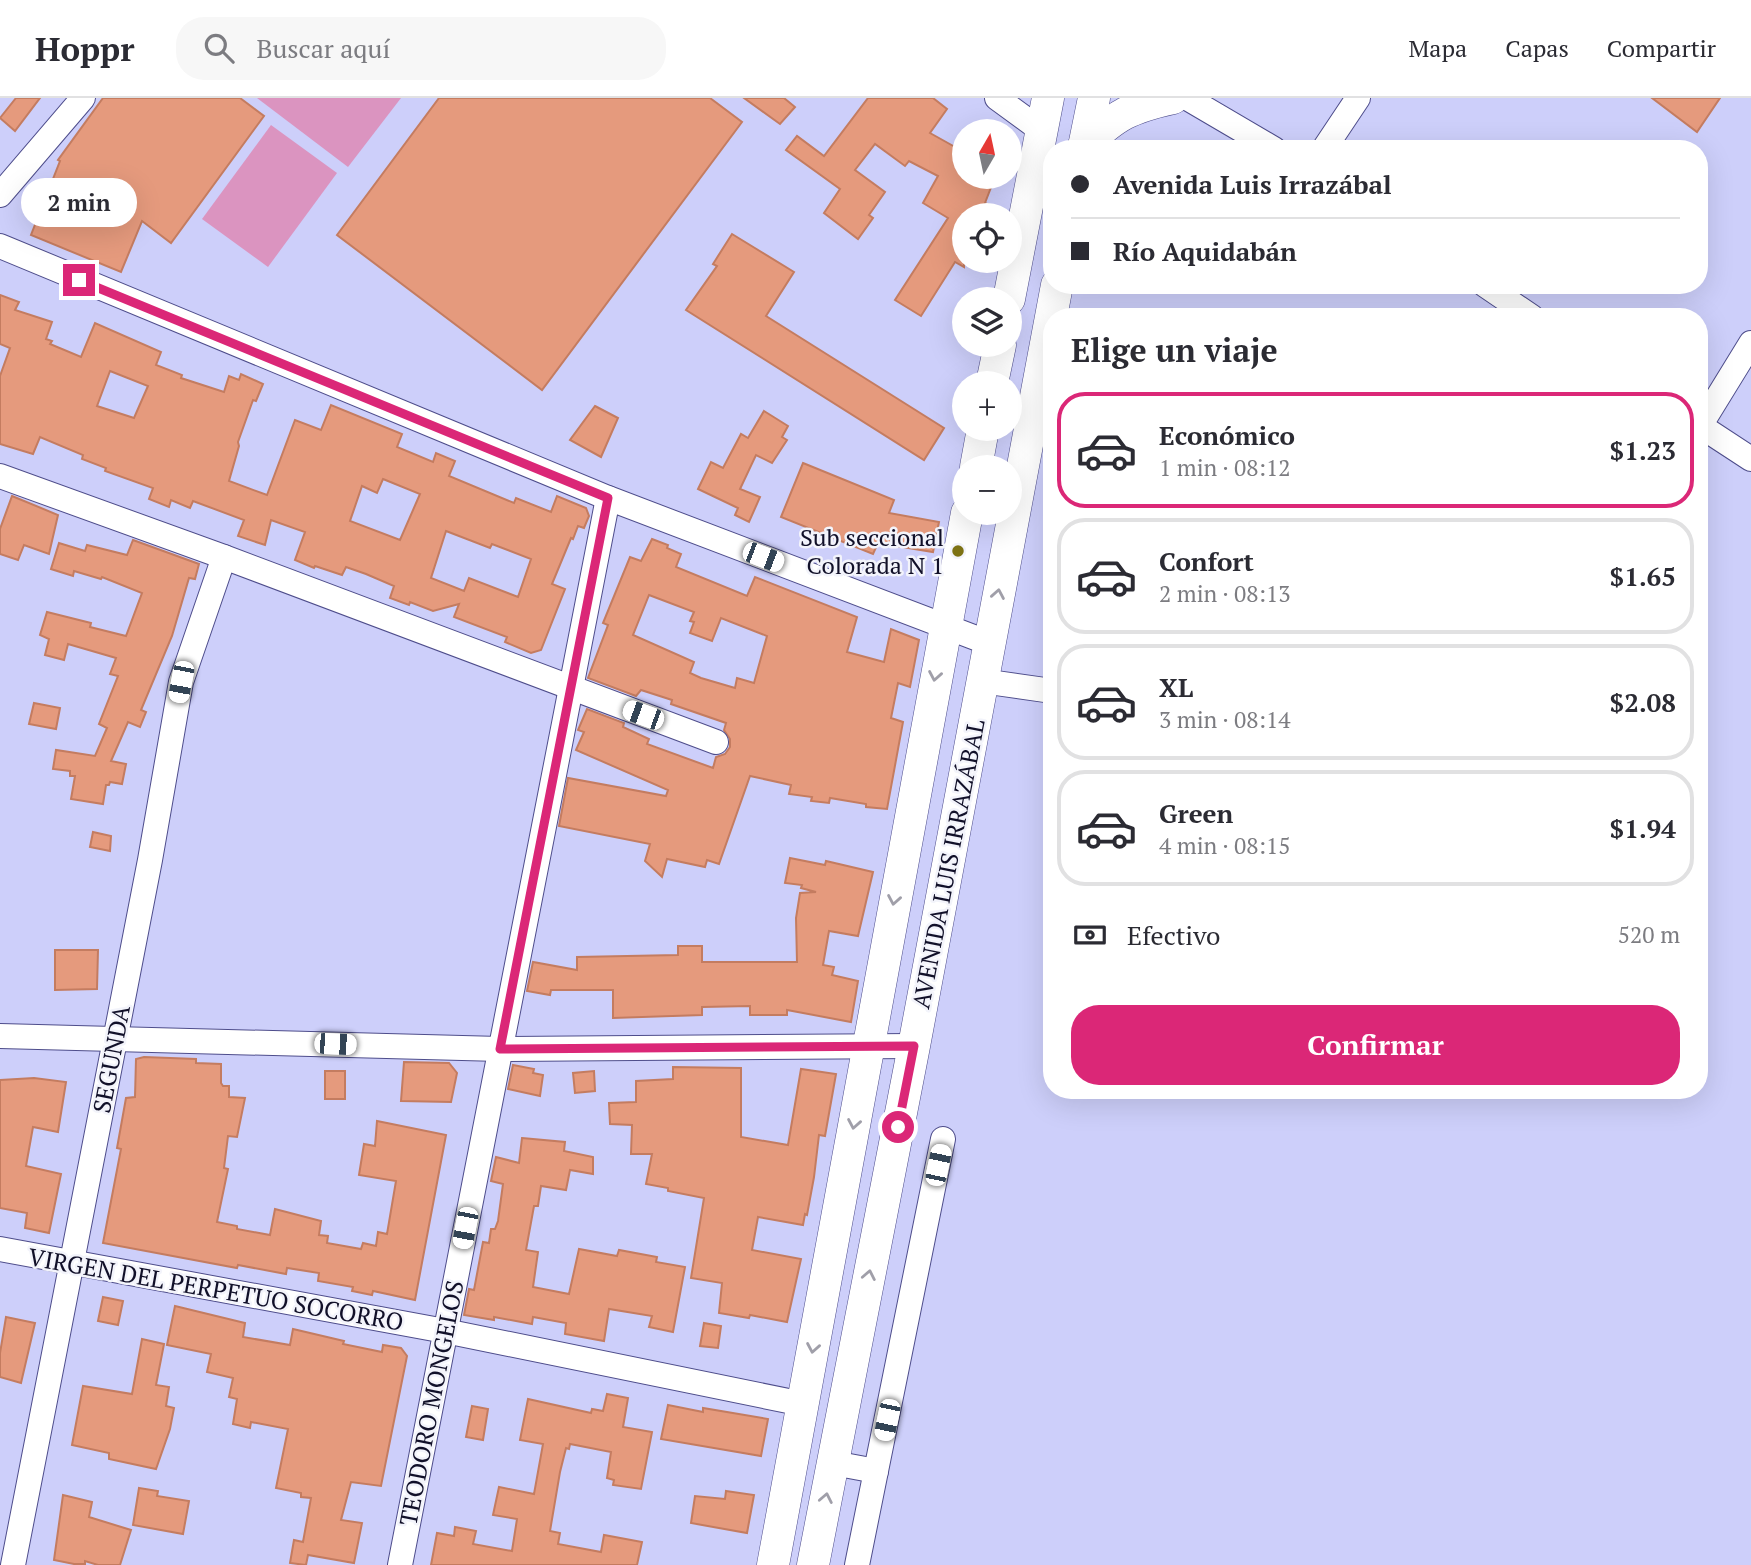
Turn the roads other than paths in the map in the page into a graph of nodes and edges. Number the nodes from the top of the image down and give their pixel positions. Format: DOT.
graph roads {
  1 [pos="83,98"];
  2 [pos="997,98"];
  3 [pos="1048,98"];
  4 [pos="1094,98"];
  5 [pos="1173,98"];
  6 [pos="1187,98"];
  7 [pos="1358,98"];
  8 [pos="1042,131"];
  9 [pos="1086,140"];
  10 [pos="1091,140"];
  11 [pos="1259,140"];
  12 [pos="1330,140"];
  13 [pos="0,195"];
  14 [pos="0,246"];
  15 [pos="1011,287"];
  16 [pos="1498,294"];
  17 [pos="1519,308"];
  18 [pos="1751,343"];
  19 [pos="1043,359"];
  20 [pos="1708,412"];
  21 [pos="1708,430"];
  22 [pos="1751,459"];
  23 [pos="0,475"];
  24 [pos="608,498"];
  25 [pos="965,525"];
  26 [pos="224,557"];
  27 [pos="944,626"];
  28 [pos="989,643"];
  29 [pos="982,681"];
  30 [pos="570,688"];
  31 [pos="1043,690"];
  32 [pos="716,743"];
  33 [pos="0,1036"];
  34 [pos="114,1038"];
  35 [pos="868,1045"];
  36 [pos="914,1046"];
  37 [pos="500,1049"];
  38 [pos="943,1139"];
  39 [pos="0,1249"];
  40 [pos="71,1262"];
  41 [pos="445,1331"];
  42 [pos="803,1404"];
  43 [pos="833,1463"];
  44 [pos="876,1471"];
  45 [pos="13,1565"];
  46 [pos="400,1565"];
  47 [pos="773,1565"];
  48 [pos="813,1565"];
  49 [pos="857,1565"];
  1 -- 13 [label="street"];
  2 -- 8 [label="street"];
  3 -- 8 [label="main road"];
  4 -- 9 [label="main road"];
  5 -- 10 [label="main road"];
  6 -- 11 [label="street"];
  7 -- 12 [label="street"];
  8 -- 15 [label="main road"];
  14 -- 24 [label="street"];
  16 -- 17 [label="street"];
  18 -- 20 [label="street"];
  28 -- 19 [label="main road, AVENIDA LUIS IRRAZÁBAL, one-way"];
  21 -- 22 [label="street"];
  23 -- 26 [label="street"];
  24 -- 27 [label="street"];
  24 -- 30 [label="street, TEODORO MONGELOS"];
  25 -- 27 [label="main road, AVENIDA LUIS IRRAZÁBAL"];
  26 -- 30 [label="street"];
  26 -- 34 [label="street, SEGUNDA"];
  27 -- 28 [label="street"];
  27 -- 35 [label="main road, AVENIDA LUIS IRRAZÁBAL, one-way"];
  28 -- 29 [label="main road, AVENIDA LUIS IRRAZÁBAL"];
  29 -- 31 [label="street"];
  29 -- 36 [label="main road, AVENIDA LUIS IRRAZÁBAL"];
  30 -- 32 [label="street"];
  30 -- 37 [label="street, TEODORO MONGELOS"];
  33 -- 34 [label="street"];
  34 -- 37 [label="street"];
  34 -- 40 [label="street, SEGUNDA"];
  35 -- 36 [label="street"];
  35 -- 37 [label="street"];
  35 -- 42 [label="main road, AVENIDA LUIS IRRAZÁBAL, one-way"];
  43 -- 36 [label="main road, AVENIDA LUIS IRRAZÁBAL, one-way"];
  37 -- 41 [label="street, TEODORO MONGELOS"];
  38 -- 44 [label="street"];
  39 -- 40 [label="street, VIRGEN DEL PERPETUO SOCORRO"];
  40 -- 41 [label="street, VIRGEN DEL PERPETUO SOCORRO"];
  40 -- 45 [label="street, SEGUNDA"];
  41 -- 42 [label="street, VIRGEN DEL PERPETUO SOCORRO"];
  41 -- 46 [label="street, TEODORO MONGELOS"];
  42 -- 47 [label="main road, AVENIDA LUIS IRRAZÁBAL"];
  43 -- 44 [label="street"];
  48 -- 43 [label="main road, AVENIDA LUIS IRRAZÁBAL, one-way"];
  44 -- 49 [label="street"];
}
